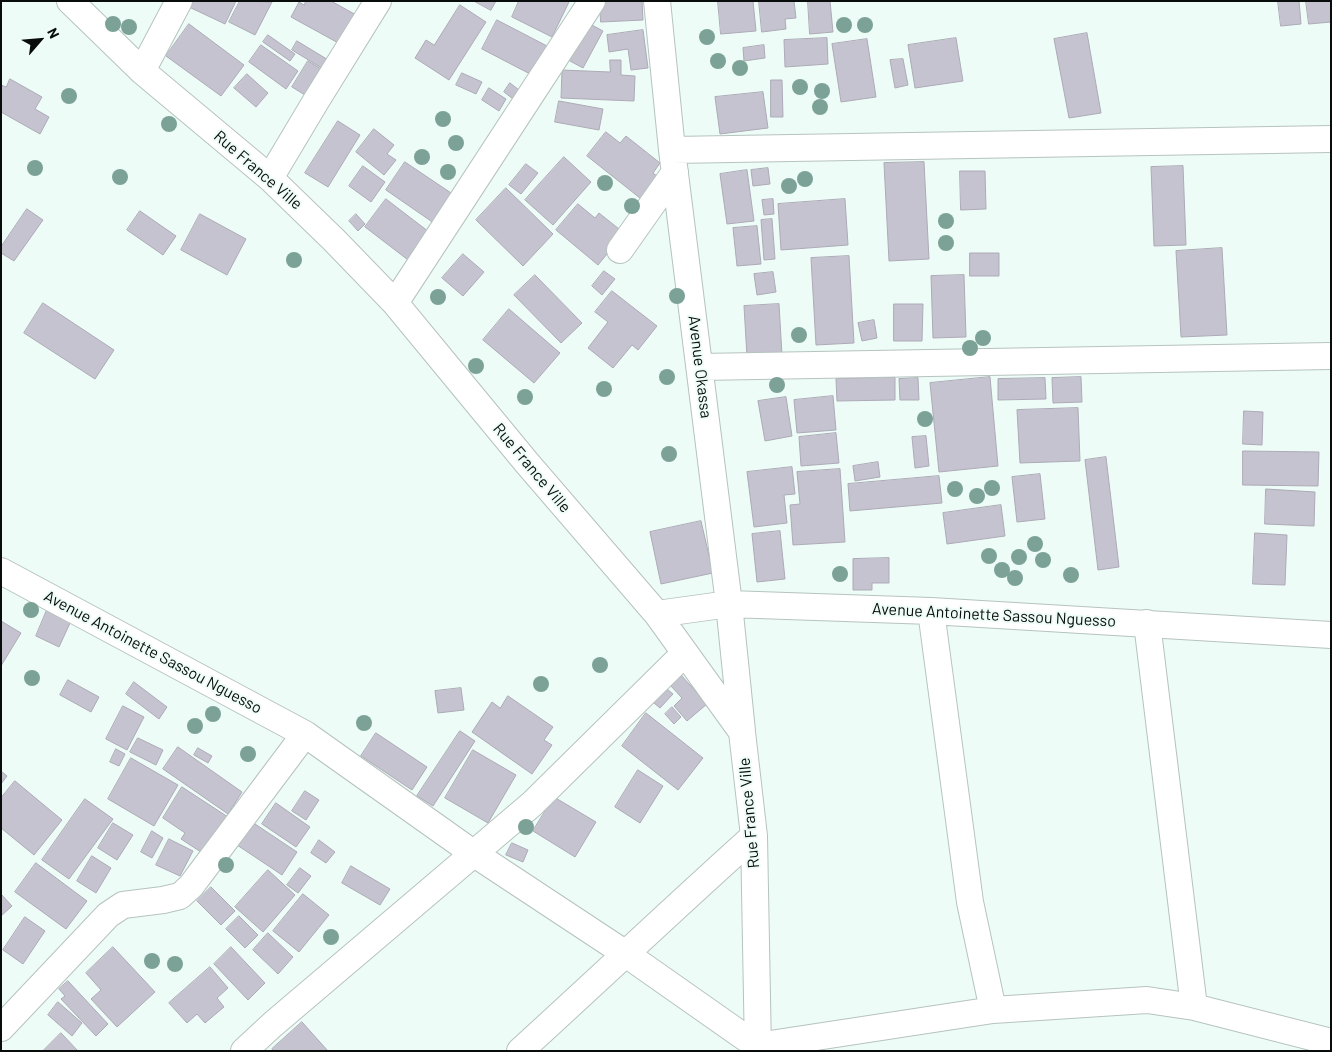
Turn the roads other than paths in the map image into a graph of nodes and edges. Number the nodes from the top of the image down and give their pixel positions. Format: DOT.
graph roads {
  1 [pos="70,1"];
  2 [pos="179,1"];
  3 [pos="378,1"];
  4 [pos="592,1"];
  5 [pos="656,1"];
  6 [pos="142,71"];
  7 [pos="1331,139"];
  8 [pos="673,161"];
  9 [pos="270,178"];
  10 [pos="620,250"];
  11 [pos="395,303"];
  12 [pos="1331,356"];
  13 [pos="700,367"];
  14 [pos="1,571"];
  15 [pos="729,604"];
  16 [pos="931,611"];
  17 [pos="657,614"];
  18 [pos="1147,623"];
  19 [pos="1331,634"];
  20 [pos="685,653"];
  21 [pos="742,732"];
  22 [pos="305,734"];
  23 [pos="754,836"];
  24 [pos="473,853"];
  25 [pos="626,954"];
  26 [pos="1194,1007"];
  27 [pos="992,1010"];
  28 [pos="1,1028"];
  29 [pos="1331,1042"];
  30 [pos="758,1048"];
  31 [pos="244,1051"];
  32 [pos="520,1051"];
  1 -- 6 [label="street, Rue France Ville"];
  2 -- 6 [label="street"];
  3 -- 9 [label="street"];
  4 -- 11 [label="street"];
  5 -- 8 [label="street, Avenue Okassa"];
  6 -- 9 [label="street, Rue France Ville"];
  7 -- 8 [label="street"];
  8 -- 10 [label="street"];
  8 -- 13 [label="street, Avenue Okassa"];
  9 -- 11 [label="street, Rue France Ville"];
  11 -- 17 [label="street, Rue France Ville"];
  12 -- 13 [label="street"];
  13 -- 15 [label="street, Avenue Okassa"];
  14 -- 22 [label="street, Avenue Antoinette Sassou Nguesso"];
  15 -- 16 [label="street, Avenue Antoinette Sassou Nguesso"];
  15 -- 17 [label="street, Avenue Antoinette Sassou Nguesso"];
  15 -- 21 [label="street, Avenue Okassa"];
  16 -- 18 [label="street, Avenue Antoinette Sassou Nguesso"];
  16 -- 27 [label="street"];
  17 -- 20 [label="street, Rue France Ville"];
  18 -- 19 [label="street, Avenue Antoinette Sassou Nguesso"];
  18 -- 26 [label="street"];
  20 -- 21 [label="street, Rue France Ville"];
  20 -- 24 [label="street"];
  21 -- 23 [label="street, Rue France Ville"];
  22 -- 24 [label="street, Avenue Antoinette Sassou Nguesso"];
  22 -- 28 [label="street"];
  23 -- 25 [label="street"];
  23 -- 30 [label="street, Rue France Ville"];
  24 -- 25 [label="street, Avenue Antoinette Sassou Nguesso"];
  24 -- 31 [label="street"];
  25 -- 30 [label="street, Avenue Antoinette Sassou Nguesso"];
  25 -- 32 [label="street"];
  26 -- 27 [label="street"];
  26 -- 29 [label="street"];
  27 -- 30 [label="street"];
}
